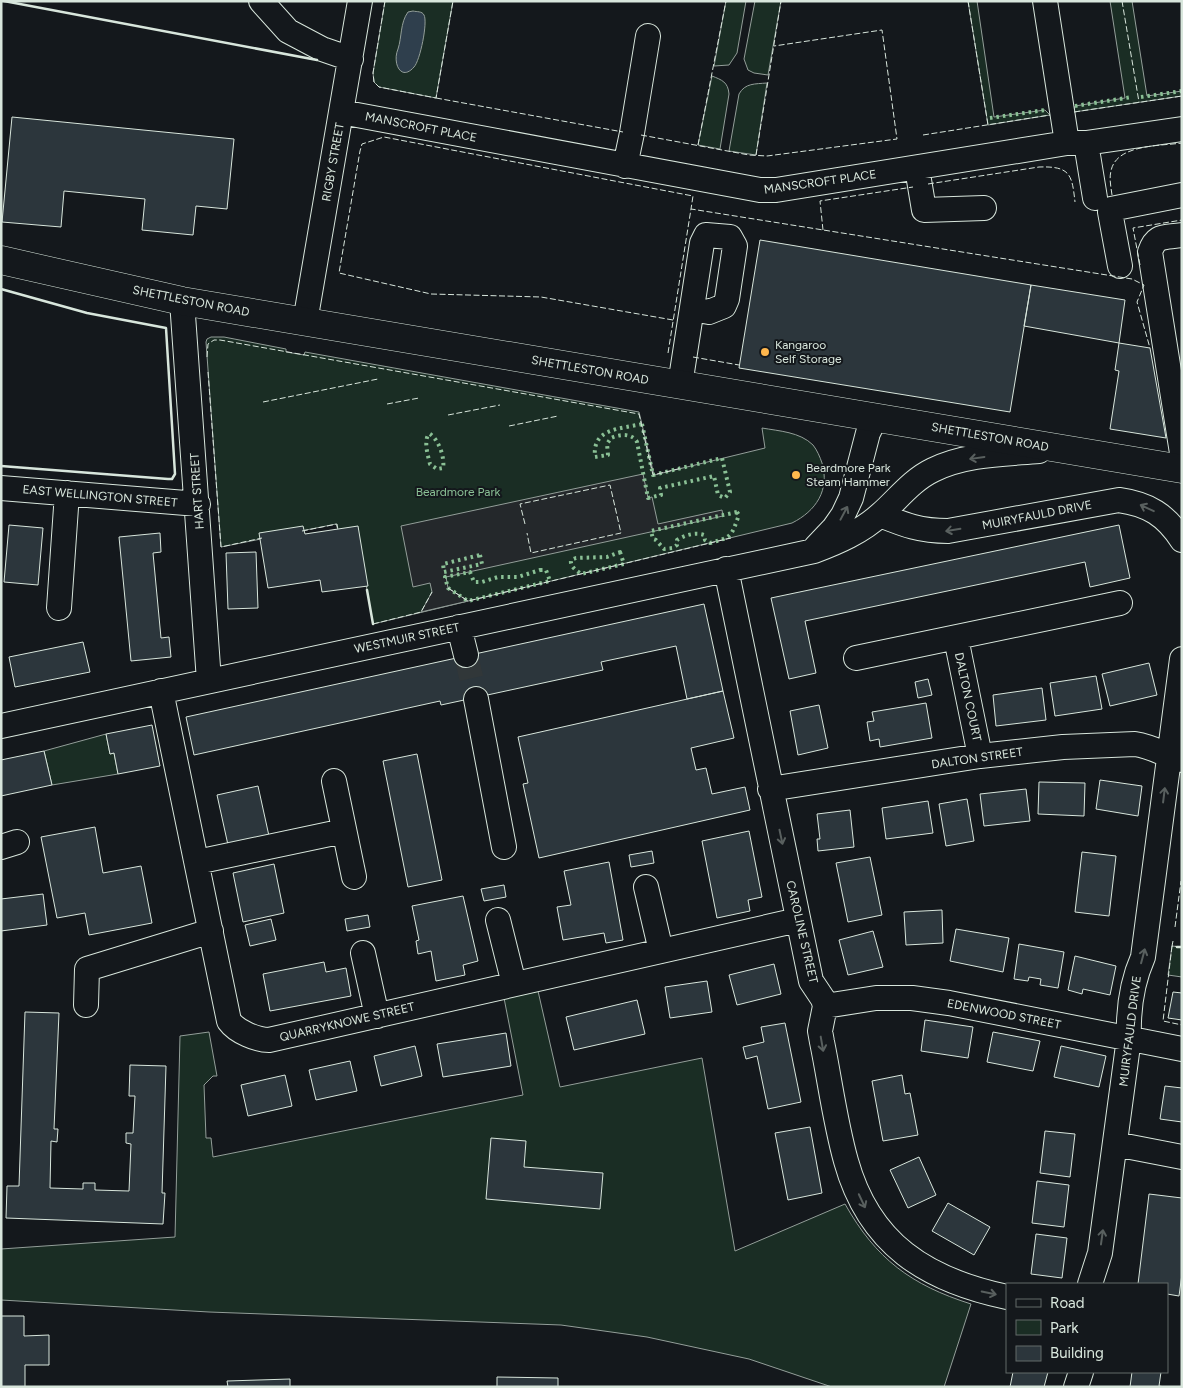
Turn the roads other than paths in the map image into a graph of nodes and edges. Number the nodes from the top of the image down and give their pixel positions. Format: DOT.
graph roads {
  1 [pos="261,1"];
  2 [pos="360,1"];
  3 [pos="1045,1"];
  4 [pos="648,36"];
  5 [pos="350,58"];
  6 [pos="341,112"];
  7 [pos="1182,129"];
  8 [pos="1076,143"];
  9 [pos="625,166"];
  10 [pos="917,168"];
  11 [pos="1182,195"];
  12 [pos="1095,198"];
  13 [pos="984,208"];
  14 [pos="1182,235"];
  15 [pos="1,260"];
  16 [pos="1120,266"];
  17 [pos="182,301"];
  18 [pos="692,309"];
  19 [pos="305,322"];
  20 [pos="1182,345"];
  21 [pos="1170,379"];
  22 [pos="680,385"];
  23 [pos="876,417"];
  24 [pos="1061,449"];
  25 [pos="1182,453"];
  26 [pos="1182,469"];
  27 [pos="1,488"];
  28 [pos="68,493"];
  29 [pos="198,504"];
  30 [pos="880,515"];
  31 [pos="1182,540"];
  32 [pos="814,551"];
  33 [pos="726,569"];
  34 [pos="1120,603"];
  35 [pos="59,608"];
  36 [pos="459,627"];
  37 [pos="956,638"];
  38 [pos="466,655"];
  39 [pos="856,658"];
  40 [pos="1182,659"];
  41 [pos="209,681"];
  42 [pos="161,691"];
  43 [pos="476,699"];
  44 [pos="1,726"];
  45 [pos="980,756"];
  46 [pos="1175,758"];
  47 [pos="334,780"];
  48 [pos="770,789"];
  49 [pos="344,831"];
  50 [pos="504,847"];
  51 [pos="197,862"];
  52 [pos="354,877"];
  53 [pos="646,887"];
  54 [pos="498,920"];
  55 [pos="798,920"];
  56 [pos="211,931"];
  57 [pos="661,951"];
  58 [pos="363,953"];
  59 [pos="514,984"];
  60 [pos="86,1005"];
  61 [pos="825,1006"];
  62 [pos="376,1016"];
  63 [pos="1129,1038"];
  64 [pos="1182,1049"];
  65 [pos="1115,1144"];
  66 [pos="1182,1157"];
  67 [pos="1090,1283"];
  68 [pos="1006,1297"];
  69 [pos="1081,1373"];
  70 [pos="1076,1387"];
  1 -- 5 [label="street"];
  2 -- 5 [label="street, RIGBY STREET"];
  3 -- 8 [label="street"];
  4 -- 9 [label="street"];
  5 -- 6 [label="street, RIGBY STREET"];
  6 -- 9 [label="street, MANSCROFT PLACE"];
  6 -- 19 [label="street, RIGBY STREET"];
  7 -- 8 [label="street, MANSCROFT PLACE"];
  8 -- 10 [label="street, MANSCROFT PLACE"];
  8 -- 12 [label="street"];
  9 -- 10 [label="street, MANSCROFT PLACE"];
  10 -- 13 [label="street"];
  11 -- 16 [label="street"];
  14 -- 21 [label="street"];
  15 -- 17 [label="main road, SHETTLESTON ROAD"];
  17 -- 19 [label="main road, SHETTLESTON ROAD"];
  17 -- 29 [label="street, HART STREET"];
  18 -- 22 [label="street"];
  19 -- 22 [label="main road, SHETTLESTON ROAD"];
  20 -- 21 [label="street"];
  21 -- 25 [label="street"];
  22 -- 23 [label="main road, SHETTLESTON ROAD"];
  23 -- 24 [label="main road, SHETTLESTON ROAD"];
  32 -- 23 [label="street, one-way"];
  24 -- 26 [label="main road, SHETTLESTON ROAD"];
  24 -- 30 [label="street, WESTMUIR STREET, one-way"];
  27 -- 28 [label="street, EAST WELLINGTON STREET"];
  28 -- 29 [label="street, EAST WELLINGTON STREET"];
  28 -- 35 [label="street"];
  29 -- 41 [label="street, HART STREET"];
  31 -- 30 [label="street, MUIRYFAULD DRIVE, one-way"];
  30 -- 32 [label="street, WESTMUIR STREET"];
  32 -- 33 [label="street, WESTMUIR STREET"];
  33 -- 36 [label="street, WESTMUIR STREET"];
  33 -- 48 [label="street, CAROLINE STREET"];
  34 -- 37 [label="street"];
  36 -- 38 [label="street"];
  36 -- 41 [label="street, WESTMUIR STREET"];
  37 -- 39 [label="street"];
  37 -- 45 [label="street, DALTON COURT"];
  40 -- 46 [label="street, MUIRYFAULD DRIVE"];
  41 -- 42 [label="street, WESTMUIR STREET"];
  42 -- 44 [label="street, WESTMUIR STREET"];
  42 -- 51 [label="street, QUARRYKNOWE STREET"];
  43 -- 50 [label="street"];
  45 -- 46 [label="street, DALTON STREET"];
  45 -- 48 [label="street, DALTON STREET"];
  63 -- 46 [label="street, MUIRYFAULD DRIVE, one-way"];
  47 -- 49 [label="street"];
  48 -- 55 [label="street, CAROLINE STREET, one-way"];
  49 -- 51 [label="street"];
  49 -- 52 [label="street"];
  51 -- 56 [label="street, QUARRYKNOWE STREET"];
  53 -- 57 [label="street"];
  54 -- 59 [label="street"];
  55 -- 57 [label="street, QUARRYKNOWE STREET"];
  55 -- 61 [label="street, CAROLINE STREET"];
  56 -- 60 [label="street"];
  56 -- 62 [label="street, QUARRYKNOWE STREET"];
  57 -- 59 [label="street, QUARRYKNOWE STREET"];
  58 -- 62 [label="street"];
  59 -- 62 [label="street, QUARRYKNOWE STREET"];
  61 -- 63 [label="street, EDENWOOD STREET"];
  61 -- 68 [label="street, one-way"];
  63 -- 64 [label="street, EDENWOOD STREET"];
  63 -- 65 [label="street, MUIRYFAULD DRIVE"];
  65 -- 66 [label="street"];
  67 -- 65 [label="street, MUIRYFAULD DRIVE, one-way"];
  69 -- 70 [label="street"];
}
